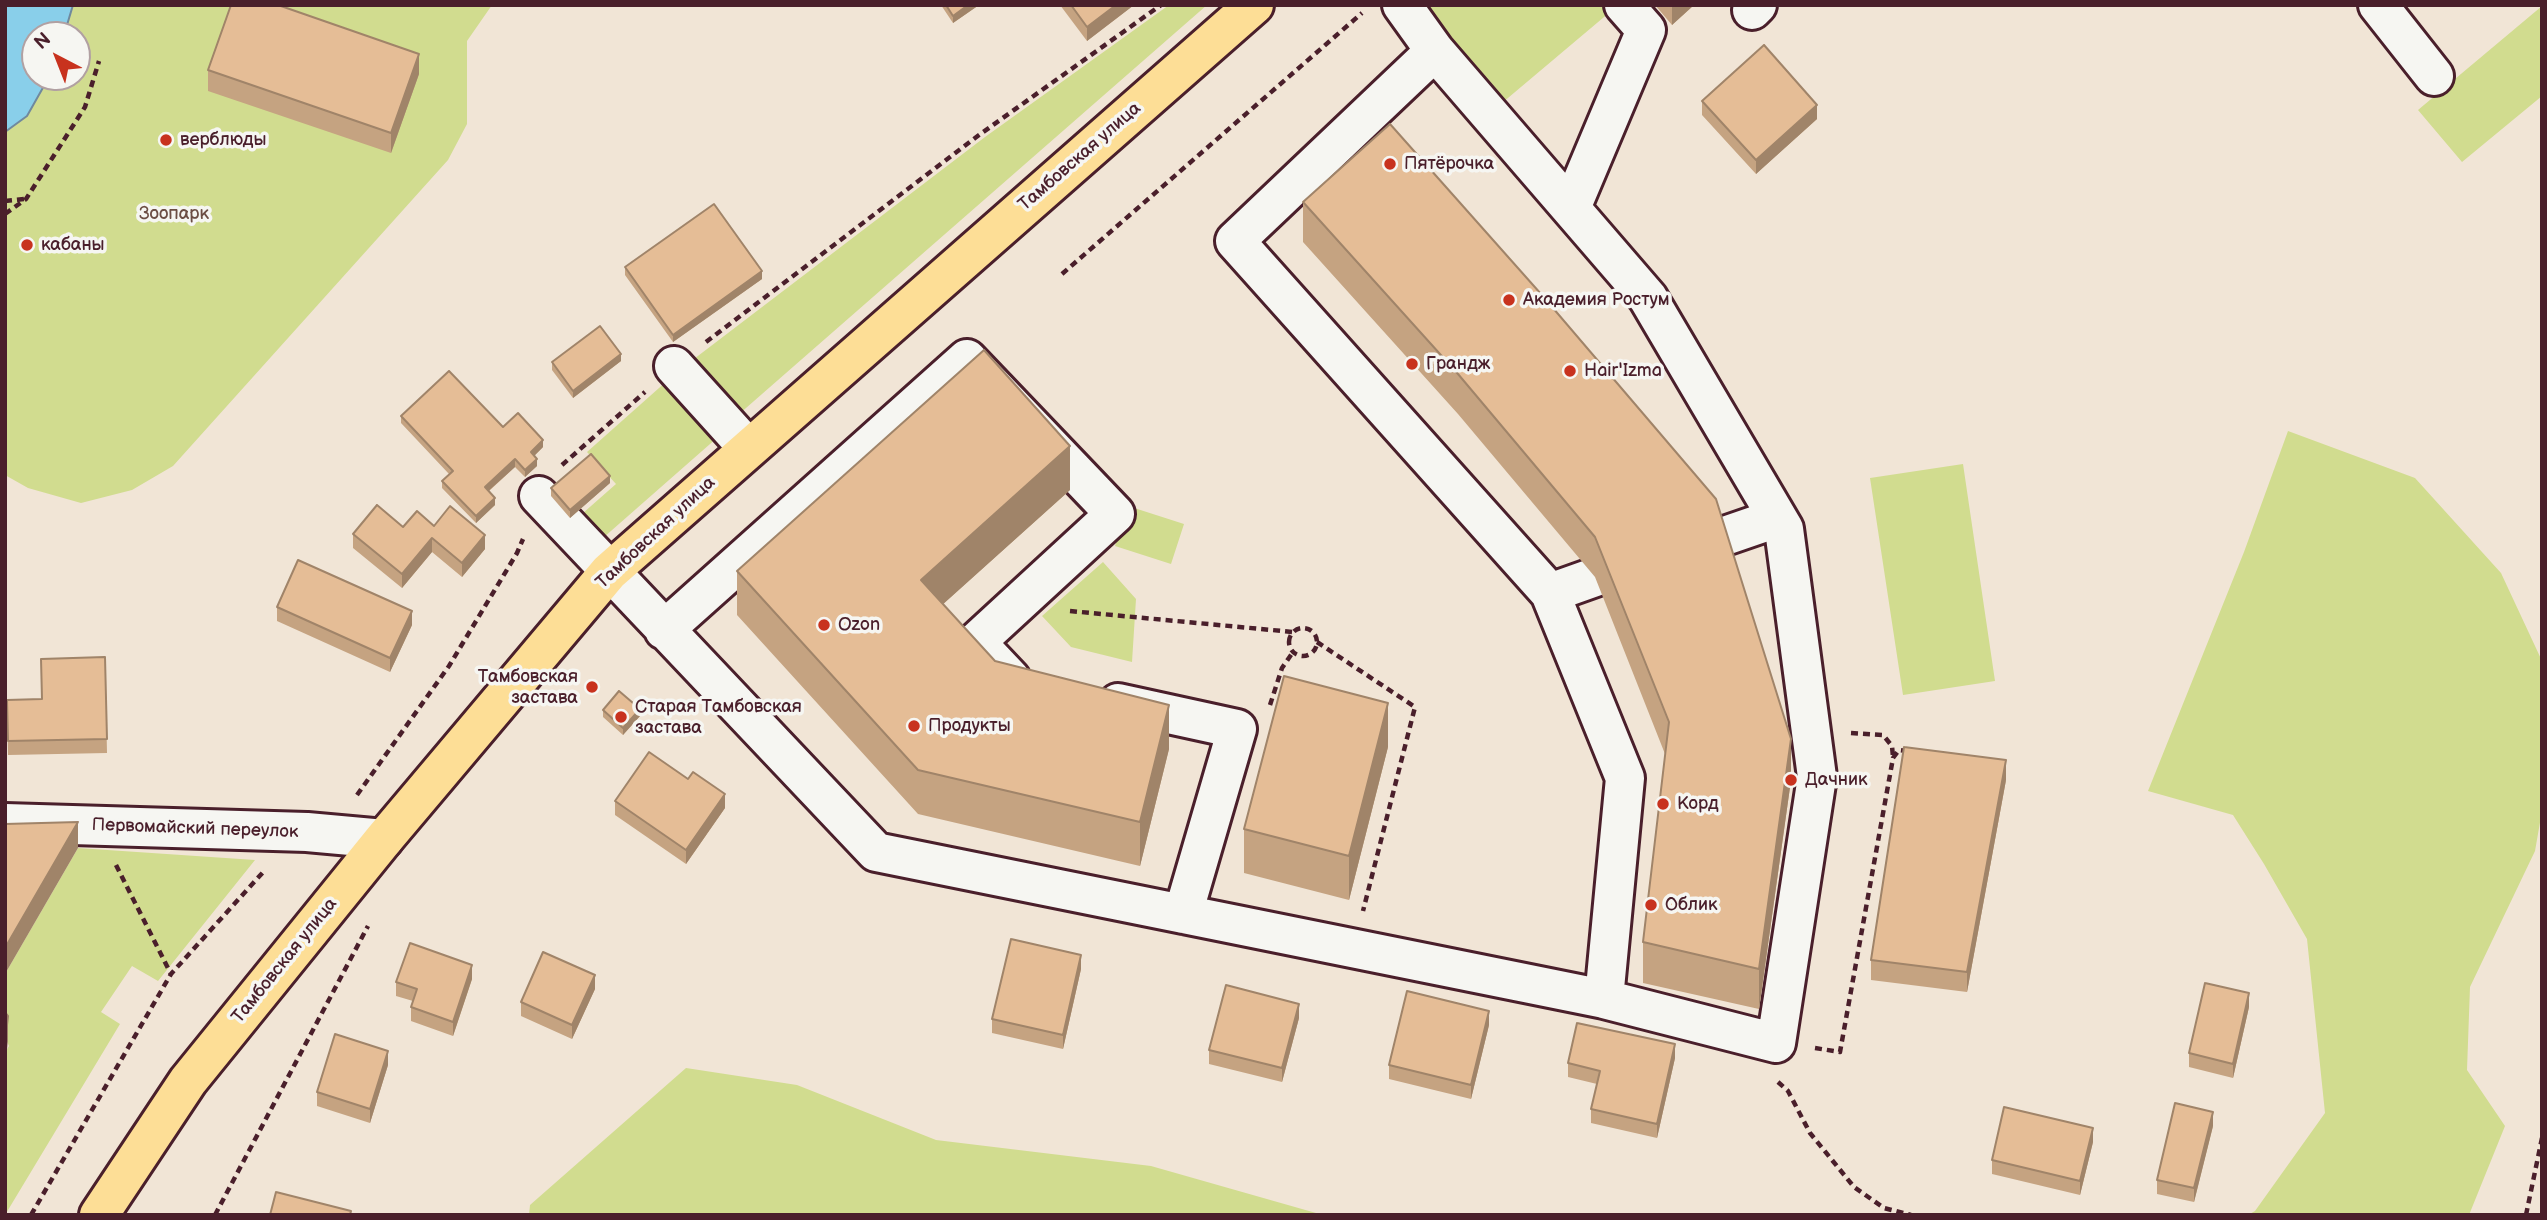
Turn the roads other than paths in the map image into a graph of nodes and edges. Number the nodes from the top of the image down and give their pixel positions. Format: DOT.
graph roads {
  1 [pos="1254,5"];
  2 [pos="1402,5"];
  3 [pos="1625,5"];
  4 [pos="2378,5"];
  5 [pos="1435,51"];
  6 [pos="2434,76"];
  7 [pos="1571,208"];
  8 [pos="674,366"];
  9 [pos="748,448"];
  10 [pos="539,496"];
  11 [pos="1777,518"];
  12 [pos="1716,539"];
  13 [pos="609,572"];
  14 [pos="1595,577"];
  15 [pos="1550,593"];
  16 [pos="664,629"];
  17 [pos="1038,685"];
  18 [pos="1091,697"];
  19 [pos="5,823"];
  20 [pos="384,839"];
  21 [pos="1183,914"];
  22 [pos="1604,999"];
  23 [pos="99,1215"];
  1 -- 9 [label="main road, Тамбовская улица"];
  2 -- 5 [label="street"];
  3 -- 7 [label="street"];
  4 -- 6 [label="street"];
  5 -- 7 [label="street"];
  5 -- 15 [label="street"];
  7 -- 11 [label="street"];
  8 -- 9 [label="street"];
  9 -- 13 [label="main road, Тамбовская улица"];
  10 -- 13 [label="street"];
  11 -- 12 [label="street"];
  11 -- 22 [label="street"];
  13 -- 16 [label="street"];
  13 -- 20 [label="main road, Тамбовская улица"];
  14 -- 15 [label="street"];
  15 -- 22 [label="street"];
  16 -- 17 [label="street"];
  16 -- 21 [label="street"];
  18 -- 21 [label="street"];
  19 -- 20 [label="street, Первомайский переулок"];
  20 -- 23 [label="main road, Тамбовская улица"];
  21 -- 22 [label="street"];
}
